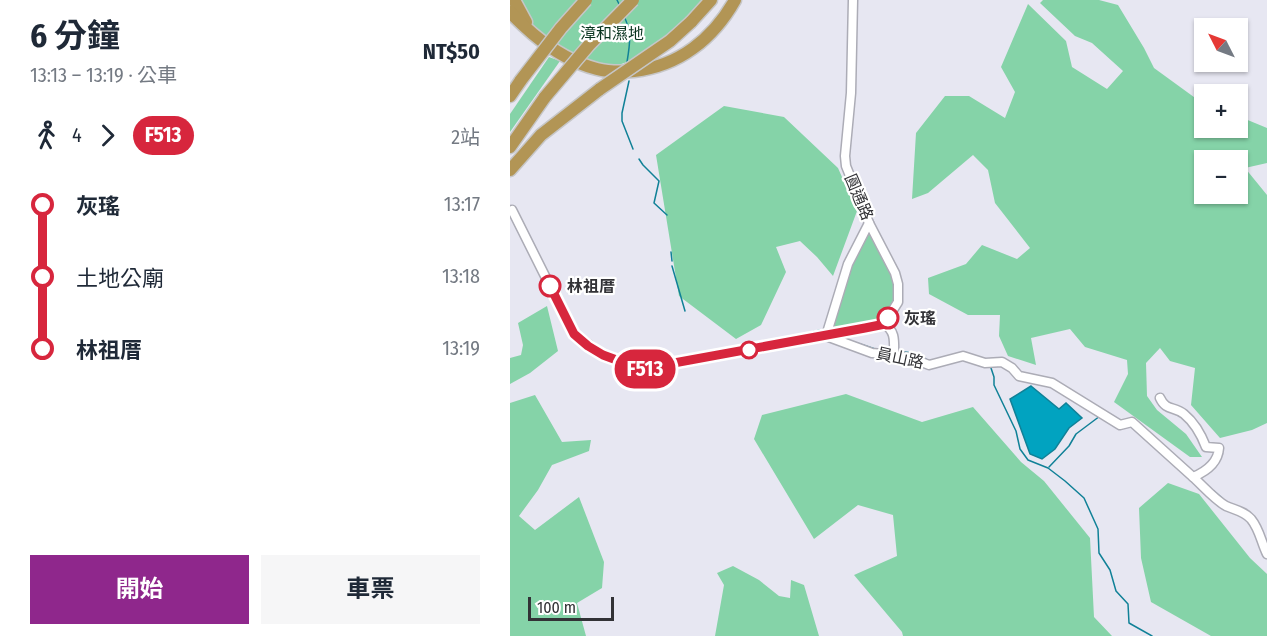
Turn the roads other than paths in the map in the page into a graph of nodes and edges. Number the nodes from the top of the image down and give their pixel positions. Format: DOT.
graph roads {
  1 [pos="514,0"];
  2 [pos="586,0"];
  3 [pos="633,0"];
  4 [pos="711,0"];
  5 [pos="735,0"];
  6 [pos="853,0"];
  7 [pos="510,12"];
  8 [pos="536,36"];
  9 [pos="510,96"];
  10 [pos="510,147"];
  11 [pos="510,170"];
  12 [pos="512,210"];
  13 [pos="869,223"];
  14 [pos="886,321"];
  15 [pos="826,336"];
  16 [pos="894,352"];
  17 [pos="1160,398"];
  18 [pos="1193,477"];
  19 [pos="1267,554"];
  1 -- 8 [label="highway"];
  2 -- 9 [label="highway, bridge"];
  3 -- 10 [label="highway, bridge"];
  4 -- 11 [label="highway, bridge"];
  5 -- 8 [label="highway"];
  6 -- 13 [label="street, 圓通路"];
  7 -- 8 [label="highway"];
  12 -- 15 [label="street"];
  13 -- 14 [label="street, 圓通路"];
  13 -- 15 [label="street"];
  14 -- 15 [label="street"];
  14 -- 16 [label="street"];
  15 -- 16 [label="street, 員山路"];
  16 -- 18 [label="street, 員山路"];
  17 -- 18 [label="street"];
  18 -- 19 [label="street, 員山路"];
}
